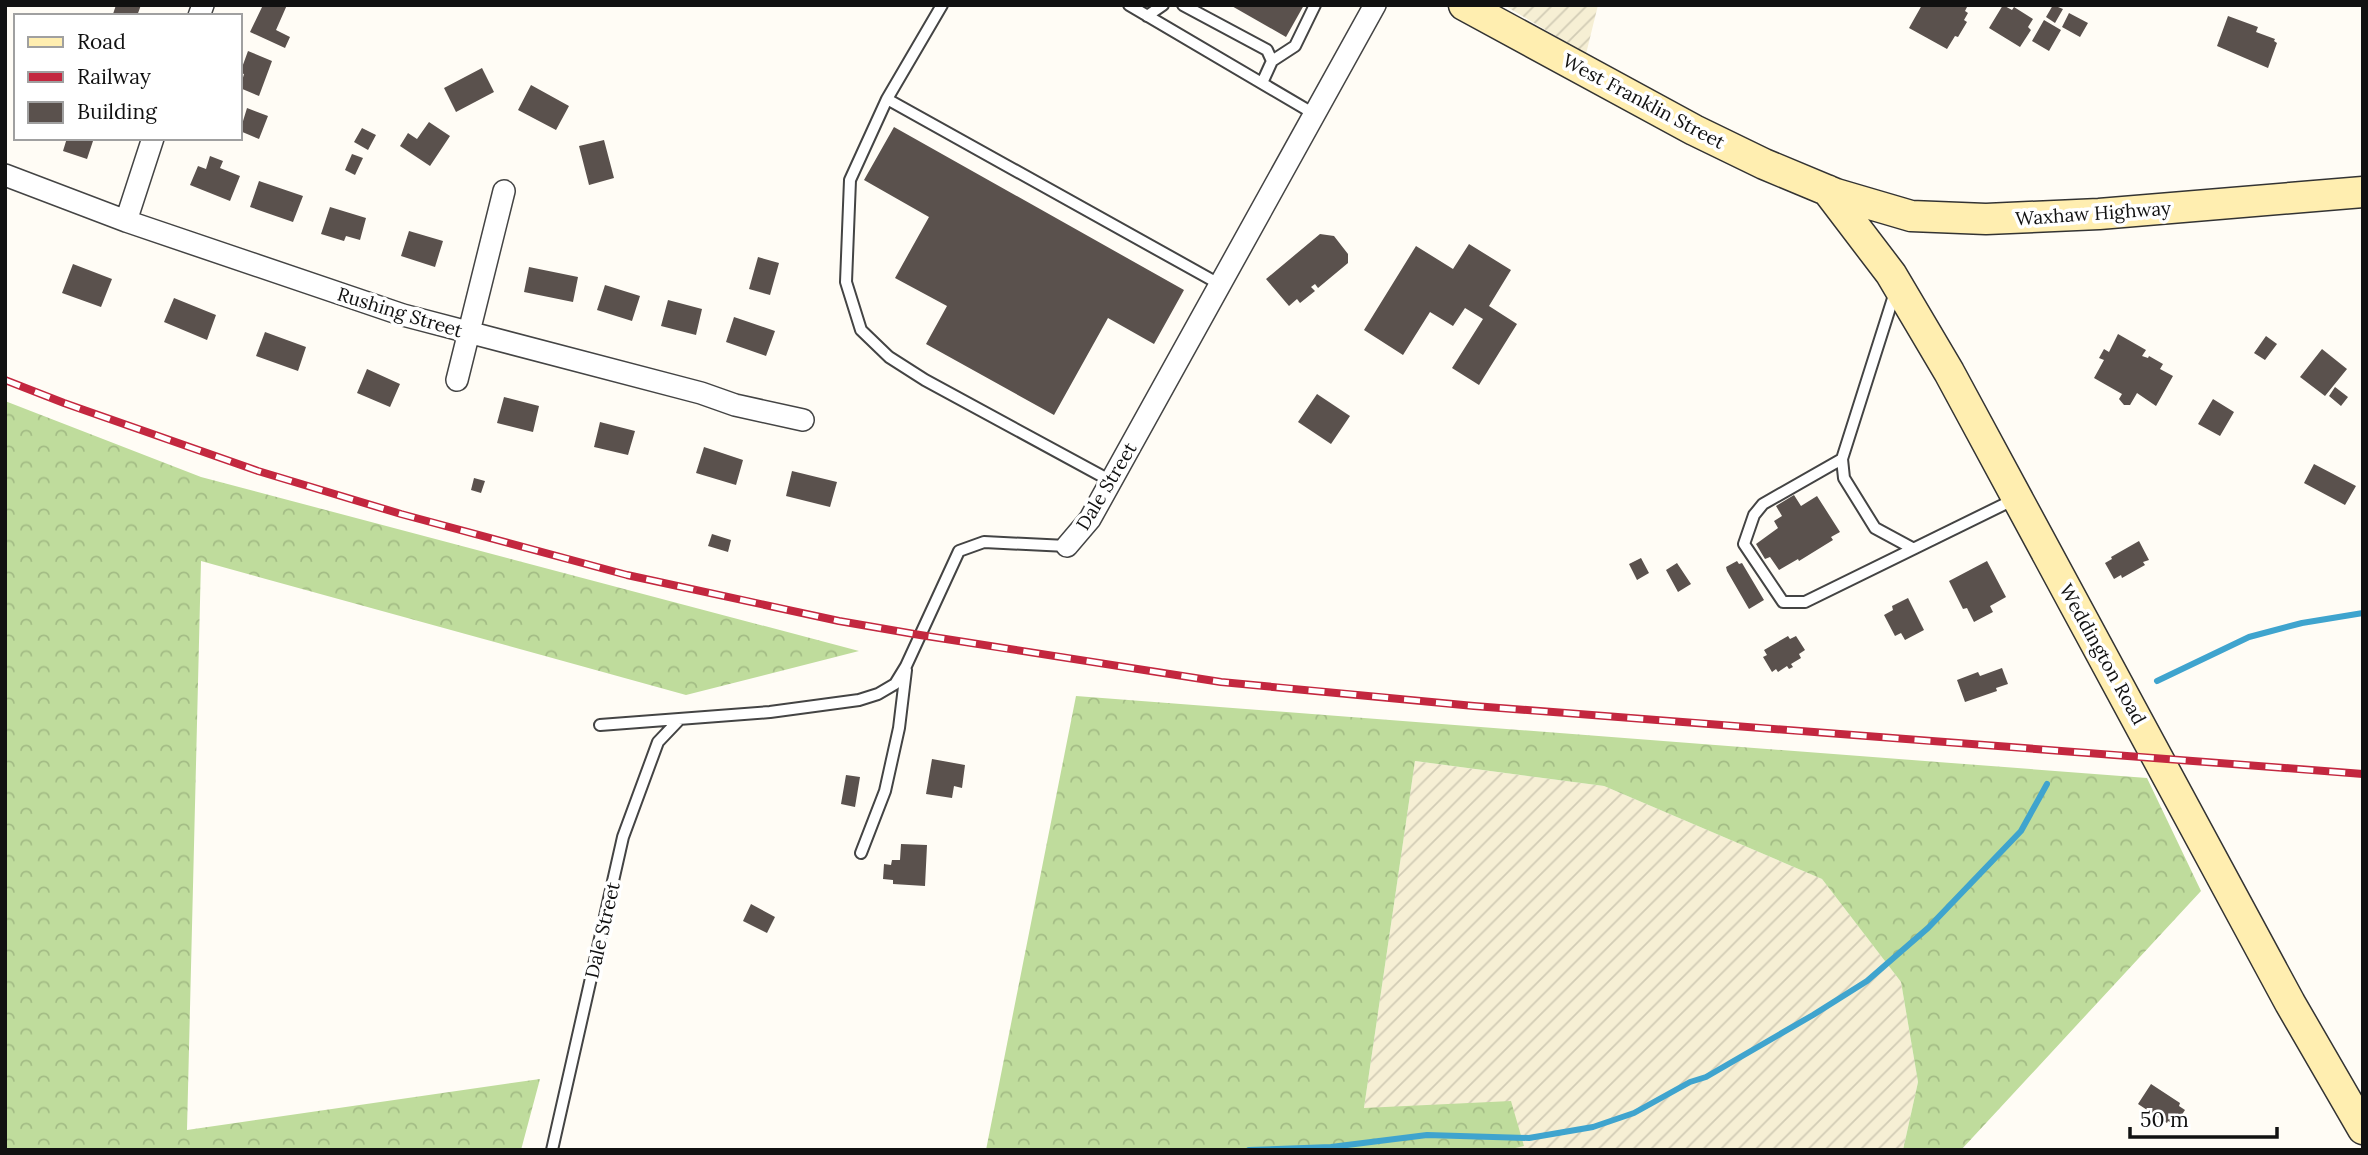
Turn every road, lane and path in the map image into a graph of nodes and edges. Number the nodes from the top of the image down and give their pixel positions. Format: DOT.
graph roads {
  1 [pos="942,5"];
  2 [pos="1129,5"];
  3 [pos="1163,5"];
  4 [pos="1183,5"];
  5 [pos="1315,5"];
  6 [pos="1375,5"];
  7 [pos="1464,5"];
  8 [pos="1147,16"];
  9 [pos="1272,61"];
  10 [pos="1262,83"];
  11 [pos="887,99"];
  12 [pos="1316,114"];
  13 [pos="152,140"];
  14 [pos="5,175"];
  15 [pos="1827,190"];
  16 [pos="504,191"];
  17 [pos="2363,192"];
  18 [pos="126,221"];
  19 [pos="1221,285"];
  20 [pos="1896,287"];
  21 [pos="468,333"];
  22 [pos="457,380"];
  23 [pos="803,420"];
  24 [pos="1842,459"];
  25 [pos="1111,481"];
  26 [pos="2017,498"];
  27 [pos="1067,546"];
  28 [pos="1912,548"];
  29 [pos="906,666"];
  30 [pos="678,721"];
  31 [pos="600,725"];
  32 [pos="861,853"];
  33 [pos="2363,1129"];
  34 [pos="552,1150"];
  1 -- 11 [label="lane"];
  2 -- 8 [label="lane"];
  3 -- 8 [label="lane"];
  4 -- 9 [label="lane"];
  5 -- 9 [label="lane"];
  6 -- 12 [label="street, Dale Street"];
  7 -- 15 [label="main road, West Franklin Street"];
  8 -- 10 [label="lane"];
  9 -- 10 [label="lane"];
  10 -- 12 [label="lane"];
  11 -- 19 [label="lane"];
  11 -- 25 [label="lane"];
  12 -- 19 [label="street, Dale Street"];
  13 -- 18 [label="street"];
  14 -- 18 [label="street, Rushing Street"];
  15 -- 17 [label="main road, Waxhaw Highway"];
  15 -- 20 [label="main road, Weddington Road"];
  16 -- 21 [label="street"];
  18 -- 21 [label="street, Rushing Street"];
  19 -- 25 [label="street, Dale Street"];
  20 -- 24 [label="lane"];
  20 -- 26 [label="main road, Weddington Road"];
  21 -- 22 [label="street"];
  21 -- 23 [label="street, Rushing Street"];
  24 -- 28 [label="lane"];
  24 -- 28 [label="lane"];
  25 -- 27 [label="street, Dale Street"];
  26 -- 28 [label="lane"];
  26 -- 33 [label="main road, Weddington Road"];
  27 -- 29 [label="lane, Dale Street"];
  29 -- 30 [label="lane, Dale Street"];
  29 -- 32 [label="lane"];
  30 -- 31 [label="lane, Dale Street"];
  30 -- 34 [label="lane, Dale Street"];
}
